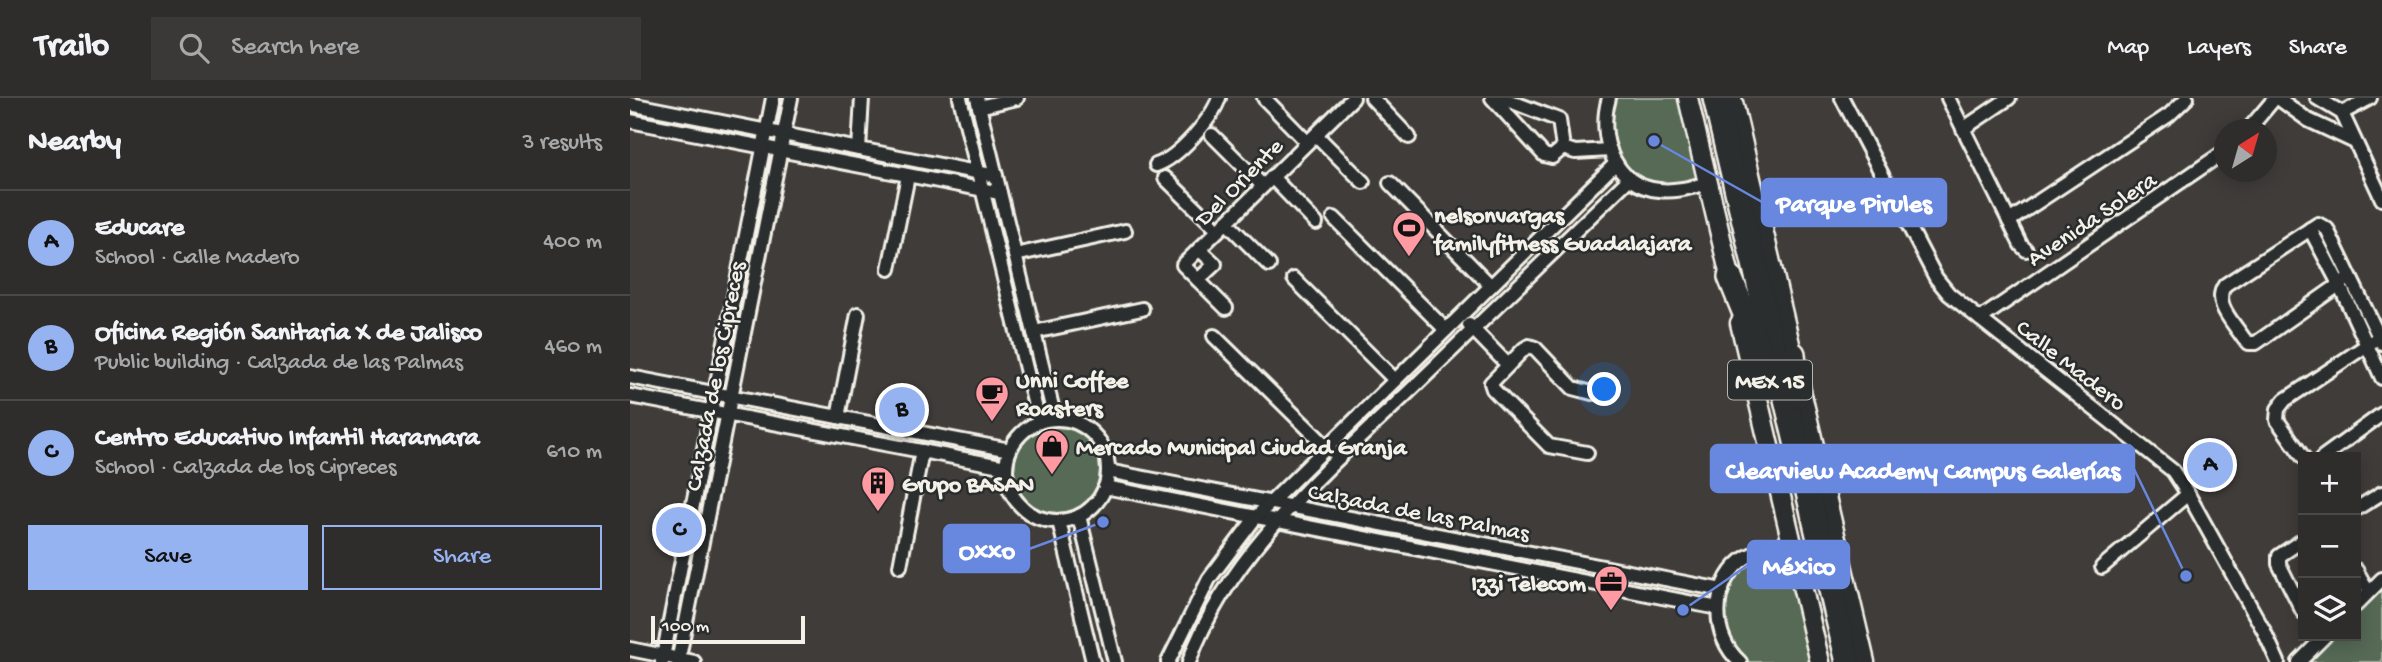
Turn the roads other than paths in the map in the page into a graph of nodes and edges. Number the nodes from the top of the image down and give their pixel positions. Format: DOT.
graph roads {
  1 [pos="773,98"];
  2 [pos="791,98"];
  3 [pos="862,98"];
  4 [pos="960,98"];
  5 [pos="1017,98"];
  6 [pos="1219,98"];
  7 [pos="1264,98"];
  8 [pos="1353,98"];
  9 [pos="1371,98"];
  10 [pos="1492,98"];
  11 [pos="1502,98"];
  12 [pos="1609,98"];
  13 [pos="1688,98"];
  14 [pos="1704,98"];
  15 [pos="1715,98"];
  16 [pos="1732,98"];
  17 [pos="1842,98"];
  18 [pos="1948,98"];
  19 [pos="2009,98"];
  20 [pos="2187,98"];
  21 [pos="2277,98"];
  22 [pos="2317,98"];
  23 [pos="2370,98"];
  24 [pos="978,103"];
  25 [pos="630,104"];
  26 [pos="2342,113"];
  27 [pos="2258,119"];
  28 [pos="630,121"];
  29 [pos="983,123"];
  30 [pos="1963,129"];
  31 [pos="968,130"];
  32 [pos="766,131"];
  33 [pos="784,134"];
  34 [pos="1212,135"];
  35 [pos="1409,137"];
  36 [pos="1311,139"];
  37 [pos="2353,141"];
  38 [pos="763,147"];
  39 [pos="1563,148"];
  40 [pos="859,149"];
  41 [pos="781,150"];
  42 [pos="881,153"];
  43 [pos="1613,156"];
  44 [pos="2214,159"];
  45 [pos="1156,165"];
  46 [pos="878,170"];
  47 [pos="978,173"];
  48 [pos="908,176"];
  49 [pos="996,176"];
  50 [pos="1166,177"];
  51 [pos="1629,179"];
  52 [pos="1267,182"];
  53 [pos="1363,182"];
  54 [pos="1390,183"];
  55 [pos="1708,183"];
  56 [pos="982,190"];
  57 [pos="1000,193"];
  58 [pos="2382,199"];
  59 [pos="1334,218"];
  60 [pos="2009,221"];
  61 [pos="1316,223"];
  62 [pos="1222,226"];
  63 [pos="1125,231"];
  64 [pos="1199,249"];
  65 [pos="2026,250"];
  66 [pos="1015,255"];
  67 [pos="1269,265"];
  68 [pos="889,269"];
  69 [pos="1730,277"];
  70 [pos="1294,279"];
  71 [pos="1198,280"];
  72 [pos="2345,281"];
  73 [pos="1491,286"];
  74 [pos="1226,308"];
  75 [pos="1142,309"];
  76 [pos="858,314"];
  77 [pos="1460,316"];
  78 [pos="1980,319"];
  79 [pos="1446,330"];
  80 [pos="1474,330"];
  81 [pos="1034,332"];
  82 [pos="1214,336"];
  83 [pos="2381,340"];
  84 [pos="2367,345"];
  85 [pos="1793,354"];
  86 [pos="1508,365"];
  87 [pos="1769,375"];
  88 [pos="630,377"];
  89 [pos="2382,378"];
  90 [pos="1395,380"];
  91 [pos="715,393"];
  92 [pos="1592,393"];
  93 [pos="630,396"];
  94 [pos="732,396"];
  95 [pos="711,411"];
  96 [pos="728,414"];
  97 [pos="2382,414"];
  98 [pos="838,417"];
  99 [pos="1055,418"];
  100 [pos="1039,422"];
  101 [pos="1327,447"];
  102 [pos="1010,450"];
  103 [pos="922,452"];
  104 [pos="2299,452"];
  105 [pos="2330,452"];
  106 [pos="1587,453"];
  107 [pos="1340,458"];
  108 [pos="1006,467"];
  109 [pos="1108,471"];
  110 [pos="1805,483"];
  111 [pos="1105,487"];
  112 [pos="2188,494"];
  113 [pos="2382,494"];
  114 [pos="1270,504"];
  115 [pos="2361,506"];
  116 [pos="1292,508"];
  117 [pos="1079,516"];
  118 [pos="1256,517"];
  119 [pos="1059,521"];
  120 [pos="1279,522"];
  121 [pos="1791,541"];
  122 [pos="2298,543"];
  123 [pos="1500,547"];
  124 [pos="1497,564"];
  125 [pos="900,566"];
  126 [pos="2102,568"];
  127 [pos="2361,578"];
  128 [pos="2382,579"];
  129 [pos="2364,584"];
  130 [pos="1722,590"];
  131 [pos="2361,600"];
  132 [pos="2298,602"];
  133 [pos="1718,608"];
  134 [pos="2320,641"];
  135 [pos="630,649"];
  136 [pos="662,659"];
  137 [pos="679,660"];
  138 [pos="694,662"];
  139 [pos="1093,662"];
  140 [pos="1115,662"];
  141 [pos="1168,662"];
  142 [pos="1189,662"];
  143 [pos="1740,662"];
  144 [pos="1821,662"];
  145 [pos="1837,662"];
  146 [pos="1848,662"];
  147 [pos="1865,662"];
  148 [pos="2278,662"];
  149 [pos="2299,662"];
  1 -- 32 [label="street, Calzada de los Cipreces"];
  2 -- 33 [label="street, Calzada de los Cipreces"];
  3 -- 40 [label="street"];
  4 -- 31 [label="street"];
  5 -- 24 [label="street"];
  6 -- 45 [label="street"];
  7 -- 36 [label="street"];
  8 -- 36 [label="street, Del Oriente"];
  9 -- 35 [label="street"];
  10 -- 39 [label="street"];
  11 -- 39 [label="street"];
  12 -- 43 [label="street"];
  13 -- 55 [label="street"];
  14 -- 87 [label="highway, MEX 15"];
  15 -- 110 [label="highway, MEX 15"];
  16 -- 85 [label="street"];
  17 -- 78 [label="street, Calle Madero"];
  18 -- 30 [label="street"];
  19 -- 30 [label="street"];
  20 -- 60 [label="street"];
  21 -- 27 [label="street"];
  21 -- 37 [label="street"];
  22 -- 26 [label="street"];
  23 -- 26 [label="street"];
  24 -- 29 [label="street"];
  25 -- 32 [label="street"];
  26 -- 37 [label="street"];
  28 -- 38 [label="street"];
  29 -- 31 [label="street"];
  29 -- 49 [label="street"];
  30 -- 60 [label="street"];
  31 -- 47 [label="street"];
  32 -- 33 [label="street"];
  32 -- 38 [label="street, Calzada de los Cipreces"];
  33 -- 40 [label="street"];
  33 -- 41 [label="street, Calzada de los Cipreces"];
  34 -- 52 [label="street"];
  36 -- 52 [label="street, Del Oriente"];
  36 -- 53 [label="street"];
  37 -- 58 [label="street"];
  38 -- 41 [label="street"];
  38 -- 91 [label="street, Calzada de los Cipreces"];
  39 -- 43 [label="street"];
  40 -- 42 [label="street"];
  41 -- 46 [label="street"];
  41 -- 94 [label="street, Calzada de los Cipreces"];
  42 -- 46 [label="street"];
  42 -- 47 [label="street"];
  43 -- 51 [label="street"];
  43 -- 73 [label="street"];
  44 -- 78 [label="street, Avenida Solera"];
  46 -- 48 [label="street"];
  47 -- 49 [label="street"];
  47 -- 56 [label="street"];
  48 -- 56 [label="street"];
  48 -- 68 [label="street"];
  49 -- 57 [label="street"];
  50 -- 62 [label="street"];
  51 -- 55 [label="street"];
  51 -- 80 [label="street"];
  52 -- 61 [label="street"];
  52 -- 62 [label="street, Del Oriente"];
  54 -- 73 [label="street"];
  55 -- 69 [label="street"];
  56 -- 57 [label="street"];
  56 -- 100 [label="street"];
  57 -- 66 [label="street"];
  59 -- 79 [label="street"];
  60 -- 65 [label="street"];
  62 -- 64 [label="street, Del Oriente"];
  62 -- 67 [label="street"];
  63 -- 66 [label="street"];
  64 -- 71 [label="street, Del Oriente"];
  64 -- 71 [label="street"];
  66 -- 81 [label="street"];
  69 -- 87 [label="highway"];
  69 -- 121 [label="street"];
  70 -- 90 [label="street"];
  71 -- 74 [label="street"];
  72 -- 72 [label="street"];
  72 -- 83 [label="street"];
  72 -- 84 [label="street"];
  73 -- 77 [label="street"];
  75 -- 81 [label="street"];
  76 -- 98 [label="street"];
  77 -- 79 [label="street"];
  77 -- 80 [label="street"];
  78 -- 112 [label="street, Calle Madero"];
  79 -- 90 [label="street"];
  80 -- 86 [label="street"];
  80 -- 107 [label="street"];
  81 -- 99 [label="street"];
  82 -- 101 [label="street"];
  83 -- 84 [label="street"];
  84 -- 89 [label="street"];
  84 -- 104 [label="street"];
  85 -- 110 [label="highway"];
  85 -- 147 [label="street"];
  86 -- 92 [label="street"];
  86 -- 106 [label="street"];
  87 -- 145 [label="highway, MEX 15"];
  88 -- 91 [label="street"];
  90 -- 101 [label="street"];
  91 -- 94 [label="street"];
  91 -- 95 [label="street, Calzada de los Cipreces"];
  93 -- 95 [label="street"];
  94 -- 96 [label="street, Calzada de los Cipreces"];
  94 -- 98 [label="street"];
  95 -- 96 [label="street"];
  95 -- 136 [label="street, Calzada de los Cipreces"];
  96 -- 103 [label="street"];
  96 -- 137 [label="street, Calzada de los Cipreces"];
  97 -- 105 [label="street"];
  98 -- 102 [label="street"];
  99 -- 100 [label="street"];
  99 -- 109 [label="street"];
  100 -- 102 [label="street"];
  101 -- 107 [label="street"];
  101 -- 114 [label="street"];
  102 -- 108 [label="street"];
  103 -- 108 [label="street"];
  103 -- 125 [label="street"];
  107 -- 116 [label="street"];
  108 -- 119 [label="street"];
  109 -- 111 [label="street"];
  109 -- 114 [label="street, Calzada de las Palmas"];
  110 -- 146 [label="highway, MEX 15"];
  111 -- 117 [label="street"];
  111 -- 118 [label="street, Calzada de las Palmas"];
  112 -- 126 [label="street"];
  112 -- 148 [label="street, Calle Madero"];
  113 -- 115 [label="street"];
  114 -- 116 [label="street, Calzada de las Palmas"];
  114 -- 118 [label="street"];
  116 -- 120 [label="street"];
  116 -- 123 [label="street, Calzada de las Palmas"];
  117 -- 119 [label="street"];
  117 -- 140 [label="street"];
  118 -- 120 [label="street, Calzada de las Palmas"];
  118 -- 141 [label="street"];
  119 -- 139 [label="street"];
  120 -- 124 [label="street, Calzada de las Palmas"];
  120 -- 142 [label="street"];
  121 -- 130 [label="street"];
  121 -- 144 [label="street"];
  122 -- 132 [label="street"];
  123 -- 124 [label="street"];
  123 -- 130 [label="street, Calzada de las Palmas"];
  124 -- 133 [label="street, Calzada de las Palmas"];
  127 -- 129 [label="street"];
  128 -- 131 [label="street"];
  130 -- 133 [label="street"];
  133 -- 143 [label="street"];
  134 -- 149 [label="street"];
  135 -- 136 [label="street"];
  136 -- 137 [label="street"];
  137 -- 138 [label="street"];
}
